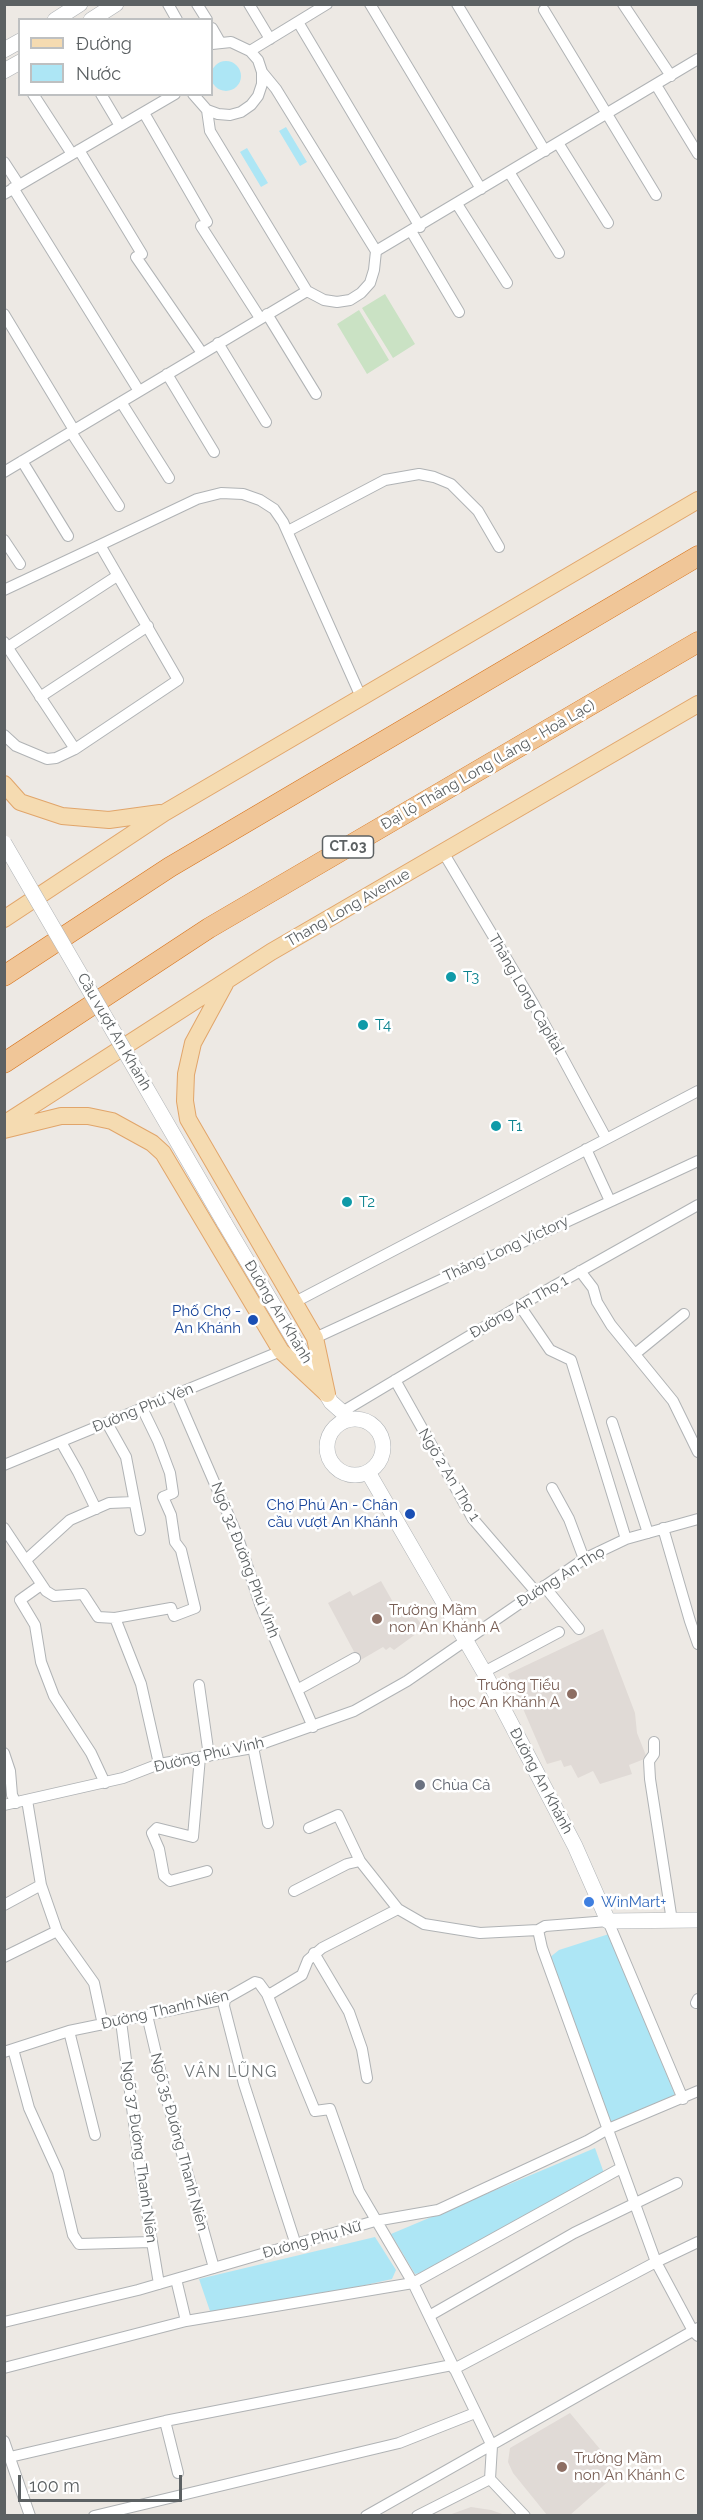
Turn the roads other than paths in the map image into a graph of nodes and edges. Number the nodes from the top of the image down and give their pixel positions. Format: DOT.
graph roads {
  1 [pos="80,4"];
  2 [pos="116,4"];
  3 [pos="168,4"];
  4 [pos="197,4"];
  5 [pos="249,4"];
  6 [pos="370,4"];
  7 [pos="457,4"];
  8 [pos="623,4"];
  9 [pos="319,6"];
  10 [pos="547,7"];
  11 [pos="58,18"];
  12 [pos="94,18"];
  13 [pos="176,18"];
  14 [pos="206,18"];
  15 [pos="298,22"];
  16 [pos="270,39"];
  17 [pos="18,42"];
  18 [pos="216,43"];
  19 [pos="4,50"];
  20 [pos="250,51"];
  21 [pos="699,59"];
  22 [pos="18,64"];
  23 [pos="4,72"];
  24 [pos="262,72"];
  25 [pos="671,76"];
  26 [pos="656,85"];
  27 [pos="34,96"];
  28 [pos="102,96"];
  29 [pos="170,96"];
  30 [pos="195,96"];
  31 [pos="207,110"];
  32 [pos="144,112"];
  33 [pos="606,114"];
  34 [pos="120,126"];
  35 [pos="558,143"];
  36 [pos="544,151"];
  37 [pos="76,152"];
  38 [pos="699,154"];
  39 [pos="4,162"];
  40 [pos="509,172"];
  41 [pos="12,189"];
  42 [pos="481,189"];
  43 [pos="656,195"];
  44 [pos="457,204"];
  45 [pos="608,223"];
  46 [pos="416,229"];
  47 [pos="376,251"];
  48 [pos="559,253"];
  49 [pos="507,283"];
  50 [pos="307,291"];
  51 [pos="459,312"];
  52 [pos="4,314"];
  53 [pos="264,316"];
  54 [pos="218,344"];
  55 [pos="202,353"];
  56 [pos="167,374"];
  57 [pos="139,391"];
  58 [pos="316,394"];
  59 [pos="121,402"];
  60 [pos="266,422"];
  61 [pos="72,431"];
  62 [pos="214,452"];
  63 [pos="22,461"];
  64 [pos="4,472"];
  65 [pos="169,478"];
  66 [pos="699,500"];
  67 [pos="119,506"];
  68 [pos="288,531"];
  69 [pos="68,536"];
  70 [pos="4,540"];
  71 [pos="100,545"];
  72 [pos="499,547"];
  73 [pos="699,556"];
  74 [pos="20,564"];
  75 [pos="117,576"];
  76 [pos="4,590"];
  77 [pos="148,626"];
  78 [pos="699,642"];
  79 [pos="6,644"];
  80 [pos="40,697"];
  81 [pos="361,697"];
  82 [pos="699,704"];
  83 [pos="4,735"];
  84 [pos="75,748"];
  85 [pos="4,784"];
  86 [pos="164,813"];
  87 [pos="4,843"];
  88 [pos="443,852"];
  89 [pos="4,919"];
  90 [pos="4,976"];
  91 [pos="227,980"];
  92 [pos="4,1063"];
  93 [pos="699,1091"];
  94 [pos="4,1124"];
  95 [pos="4,1130"];
  96 [pos="606,1138"];
  97 [pos="586,1149"];
  98 [pos="699,1161"];
  99 [pos="610,1201"];
  100 [pos="699,1205"];
  101 [pos="224,1222"];
  102 [pos="580,1271"];
  103 [pos="295,1302"];
  104 [pos="520,1306"];
  105 [pos="684,1314"];
  106 [pos="315,1338"];
  107 [pos="281,1351"];
  108 [pos="635,1354"];
  109 [pos="395,1380"];
  110 [pos="176,1394"];
  111 [pos="338,1407"];
  112 [pos="142,1408"];
  113 [pos="612,1422"];
  114 [pos="107,1423"];
  115 [pos="334,1428"];
  116 [pos="61,1442"];
  117 [pos="699,1452"];
  118 [pos="4,1465"];
  119 [pos="368,1472"];
  120 [pos="552,1488"];
  121 [pos="134,1502"];
  122 [pos="96,1509"];
  123 [pos="699,1519"];
  124 [pos="4,1528"];
  125 [pos="663,1528"];
  126 [pos="140,1530"];
  127 [pos="648,1533"];
  128 [pos="626,1539"];
  129 [pos="584,1558"];
  130 [pos="26,1560"];
  131 [pos="41,1585"];
  132 [pos="540,1589"];
  133 [pos="115,1618"];
  134 [pos="579,1629"];
  135 [pos="559,1632"];
  136 [pos="465,1642"];
  137 [pos="699,1644"];
  138 [pos="355,1658"];
  139 [pos="484,1672"];
  140 [pos="199,1685"];
  141 [pos="297,1690"];
  142 [pos="313,1727"];
  143 [pos="654,1742"];
  144 [pos="253,1747"];
  145 [pos="4,1753"];
  146 [pos="204,1756"];
  147 [pos="159,1764"];
  148 [pos="105,1782"];
  149 [pos="22,1801"];
  150 [pos="4,1805"];
  151 [pos="268,1822"];
  152 [pos="309,1828"];
  153 [pos="360,1861"];
  154 [pos="207,1871"];
  155 [pos="41,1885"];
  156 [pos="294,1891"];
  157 [pos="4,1905"];
  158 [pos="398,1909"];
  159 [pos="608,1920"];
  160 [pos="699,1920"];
  161 [pos="672,1921"];
  162 [pos="538,1930"];
  163 [pos="57,1931"];
  164 [pos="314,1953"];
  165 [pos="4,1957"];
  166 [pos="267,1994"];
  167 [pos="225,1999"];
  168 [pos="147,2015"];
  169 [pos="122,2021"];
  170 [pos="103,2025"];
  171 [pos="69,2031"];
  172 [pos="9,2050"];
  173 [pos="367,2078"];
  174 [pos="699,2091"];
  175 [pos="683,2099"];
  176 [pos="608,2130"];
  177 [pos="94,2135"];
  178 [pos="621,2168"];
  179 [pos="677,2184"];
  180 [pos="633,2203"];
  181 [pos="375,2221"];
  182 [pos="152,2242"];
  183 [pos="699,2242"];
  184 [pos="296,2245"];
  185 [pos="656,2262"];
  186 [pos="214,2268"];
  187 [pos="176,2279"];
  188 [pos="413,2283"];
  189 [pos="159,2284"];
  190 [pos="429,2316"];
  191 [pos="186,2321"];
  192 [pos="4,2322"];
  193 [pos="697,2331"];
  194 [pos="453,2367"];
  195 [pos="4,2368"];
  196 [pos="475,2413"];
  197 [pos="165,2421"];
  198 [pos="4,2441"];
  199 [pos="492,2446"];
  200 [pos="10,2457"];
  201 [pos="178,2473"];
  202 [pos="490,2479"];
  203 [pos="30,2516"];
  204 [pos="94,2516"];
  205 [pos="366,2516"];
  206 [pos="417,2516"];
  207 [pos="525,2516"];
  1 -- 11 [label="street"];
  2 -- 12 [label="street"];
  3 -- 13 [label="street"];
  4 -- 14 [label="street"];
  5 -- 16 [label="street"];
  6 -- 42 [label="street"];
  7 -- 36 [label="street"];
  8 -- 25 [label="street"];
  9 -- 15 [label="street"];
  10 -- 33 [label="street"];
  15 -- 16 [label="street"];
  15 -- 46 [label="street"];
  16 -- 20 [label="street"];
  17 -- 19 [label="street"];
  18 -- 20 [label="street"];
  20 -- 24 [label="street"];
  21 -- 25 [label="street"];
  22 -- 23 [label="street"];
  24 -- 31 [label="street"];
  24 -- 47 [label="street"];
  25 -- 26 [label="street"];
  26 -- 33 [label="street"];
  26 -- 38 [label="street"];
  27 -- 37 [label="street"];
  28 -- 34 [label="street"];
  29 -- 32 [label="street"];
  30 -- 31 [label="street"];
  31 -- 50 [label="street"];
  32 -- 34 [label="street"];
  32 -- 53 [label="street"];
  33 -- 35 [label="street"];
  33 -- 43 [label="street"];
  34 -- 37 [label="street"];
  35 -- 36 [label="street"];
  35 -- 45 [label="street"];
  36 -- 40 [label="street"];
  37 -- 41 [label="street"];
  37 -- 55 [label="street"];
  39 -- 41 [label="street"];
  40 -- 42 [label="street"];
  40 -- 48 [label="street"];
  41 -- 57 [label="street"];
  42 -- 44 [label="street"];
  44 -- 46 [label="street"];
  44 -- 49 [label="street"];
  46 -- 47 [label="street"];
  46 -- 51 [label="street"];
  47 -- 50 [label="street"];
  50 -- 53 [label="street"];
  52 -- 61 [label="street"];
  53 -- 54 [label="street"];
  53 -- 58 [label="street"];
  54 -- 55 [label="street"];
  54 -- 60 [label="street"];
  55 -- 56 [label="street"];
  56 -- 57 [label="street"];
  56 -- 62 [label="street"];
  57 -- 59 [label="street"];
  59 -- 61 [label="street"];
  59 -- 65 [label="street"];
  61 -- 63 [label="street"];
  61 -- 67 [label="street"];
  63 -- 64 [label="street"];
  63 -- 69 [label="street"];
  66 -- 81 [label="main road"];
  68 -- 71 [label="street"];
  68 -- 72 [label="street"];
  68 -- 81 [label="street"];
  70 -- 74 [label="street"];
  71 -- 75 [label="street"];
  71 -- 76 [label="street"];
  73 -- 90 [label="highway"];
  75 -- 77 [label="street"];
  75 -- 79 [label="street"];
  77 -- 80 [label="street"];
  77 -- 84 [label="street"];
  78 -- 92 [label="highway, Đại lộ Thăng Long (Láng - Hoà Lạc) / CT.03"];
  79 -- 80 [label="street"];
  80 -- 84 [label="street"];
  81 -- 86 [label="main road"];
  82 -- 88 [label="main road, Thang Long Avenue"];
  83 -- 84 [label="street"];
  85 -- 86 [label="main road"];
  86 -- 89 [label="main road"];
  87 -- 101 [label="street, Cầu vượt An Khánh, bridge"];
  88 -- 91 [label="main road, Thang Long Avenue"];
  88 -- 96 [label="street, Thăng Long Capital"];
  91 -- 94 [label="main road, Thang Long Avenue"];
  91 -- 103 [label="main road"];
  93 -- 96 [label="street"];
  95 -- 107 [label="main road"];
  96 -- 97 [label="street"];
  97 -- 99 [label="street"];
  97 -- 103 [label="street"];
  98 -- 99 [label="street, Thăng Long Victory"];
  99 -- 106 [label="street, Thăng Long Victory"];
  100 -- 102 [label="street, Đường An Thọ 1"];
  101 -- 111 [label="street, Đường An Khánh"];
  102 -- 104 [label="street, Đường An Thọ 1"];
  102 -- 108 [label="street"];
  103 -- 106 [label="main road"];
  104 -- 109 [label="street, Đường An Thọ 1"];
  104 -- 128 [label="street"];
  105 -- 108 [label="street"];
  106 -- 111 [label="main road"];
  107 -- 110 [label="street, Đường Phú Yên"];
  107 -- 111 [label="main road"];
  108 -- 117 [label="street"];
  109 -- 111 [label="street, Đường An Thọ 1"];
  109 -- 132 [label="street, Ngõ 2 An Thọ 1"];
  110 -- 112 [label="street, Đường Phú Yên"];
  110 -- 141 [label="street, Ngõ 32 Đường Phú Vinh"];
  111 -- 115 [label="street, Đường An Khánh"];
  111 -- 115 [label="street"];
  111 -- 119 [label="street"];
  112 -- 114 [label="street, Đường Phú Yên"];
  112 -- 133 [label="street"];
  113 -- 127 [label="street"];
  114 -- 116 [label="street, Đường Phú Yên"];
  114 -- 121 [label="street"];
  115 -- 119 [label="street, Đường An Khánh"];
  116 -- 118 [label="street, Đường Phú Yên"];
  116 -- 122 [label="street"];
  119 -- 136 [label="street, Đường An Khánh"];
  120 -- 129 [label="street"];
  121 -- 122 [label="street"];
  121 -- 126 [label="street"];
  122 -- 130 [label="street"];
  123 -- 125 [label="street, Đường An Thọ"];
  124 -- 130 [label="street"];
  125 -- 127 [label="street, Đường An Thọ"];
  125 -- 137 [label="street"];
  127 -- 128 [label="street, Đường An Thọ"];
  128 -- 129 [label="street, Đường An Thọ"];
  129 -- 132 [label="street, Đường An Thọ"];
  130 -- 131 [label="street"];
  131 -- 133 [label="street"];
  131 -- 148 [label="street"];
  132 -- 134 [label="street, Ngõ 2 An Thọ 1"];
  132 -- 136 [label="street, Đường An Thọ"];
  133 -- 147 [label="street"];
  135 -- 139 [label="street"];
  136 -- 139 [label="street, Đường An Khánh"];
  136 -- 142 [label="street, Đường Phú Vinh"];
  138 -- 141 [label="street"];
  139 -- 159 [label="street, Đường An Khánh"];
  140 -- 146 [label="street"];
  141 -- 142 [label="street, Ngõ 32 Đường Phú Vinh"];
  142 -- 144 [label="street, Đường Phú Vinh"];
  143 -- 161 [label="street"];
  144 -- 146 [label="street, Đường Phú Vinh"];
  144 -- 151 [label="street"];
  145 -- 149 [label="street"];
  146 -- 147 [label="street, Đường Phú Vinh"];
  146 -- 154 [label="street"];
  147 -- 148 [label="street, Đường Phú Vinh"];
  148 -- 149 [label="street, Đường Phú Vinh"];
  149 -- 150 [label="street, Đường Phú Vinh"];
  149 -- 155 [label="street"];
  152 -- 153 [label="street"];
  153 -- 156 [label="street"];
  153 -- 158 [label="street"];
  155 -- 157 [label="street"];
  155 -- 163 [label="street"];
  158 -- 162 [label="street"];
  158 -- 164 [label="street"];
  159 -- 161 [label="street"];
  159 -- 162 [label="street"];
  159 -- 175 [label="street"];
  160 -- 161 [label="street"];
  162 -- 176 [label="street"];
  163 -- 165 [label="street"];
  163 -- 170 [label="street"];
  164 -- 166 [label="street"];
  164 -- 173 [label="street"];
  166 -- 167 [label="street, Đường Thanh Niên"];
  166 -- 181 [label="street"];
  167 -- 168 [label="street, Đường Thanh Niên"];
  167 -- 184 [label="street"];
  168 -- 169 [label="street, Đường Thanh Niên"];
  168 -- 186 [label="street, Ngõ 35 Đường Thanh Niên"];
  169 -- 170 [label="street, Đường Thanh Niên"];
  169 -- 182 [label="street, Ngõ 37 Đường Thanh Niên"];
  170 -- 171 [label="street, Đường Thanh Niên"];
  171 -- 172 [label="street, Đường Thanh Niên"];
  171 -- 177 [label="street"];
  172 -- 182 [label="street"];
  174 -- 175 [label="street, Đường Phụ Nữ"];
  175 -- 176 [label="street, Đường Phụ Nữ"];
  176 -- 178 [label="street"];
  176 -- 181 [label="street, Đường Phụ Nữ"];
  178 -- 180 [label="street"];
  178 -- 188 [label="street"];
  179 -- 180 [label="street"];
  180 -- 185 [label="street"];
  180 -- 190 [label="street"];
  181 -- 184 [label="street, Đường Phụ Nữ"];
  181 -- 188 [label="street"];
  182 -- 189 [label="street, Ngõ 37 Đường Thanh Niên"];
  183 -- 185 [label="street"];
  184 -- 186 [label="street, Đường Phụ Nữ"];
  185 -- 193 [label="street"];
  185 -- 194 [label="street"];
  186 -- 187 [label="street, Đường Phụ Nữ"];
  187 -- 189 [label="street, Đường Phụ Nữ"];
  187 -- 191 [label="street"];
  188 -- 190 [label="street"];
  188 -- 191 [label="street"];
  189 -- 192 [label="street, Đường Phụ Nữ"];
  190 -- 194 [label="street"];
  191 -- 195 [label="street"];
  193 -- 199 [label="street"];
  194 -- 196 [label="street"];
  194 -- 197 [label="street"];
  196 -- 199 [label="street"];
  196 -- 204 [label="street"];
  197 -- 200 [label="street"];
  197 -- 201 [label="street"];
  198 -- 200 [label="street"];
  199 -- 202 [label="street"];
  199 -- 205 [label="street"];
  200 -- 203 [label="street"];
  202 -- 206 [label="street"];
  202 -- 207 [label="street"];
}
